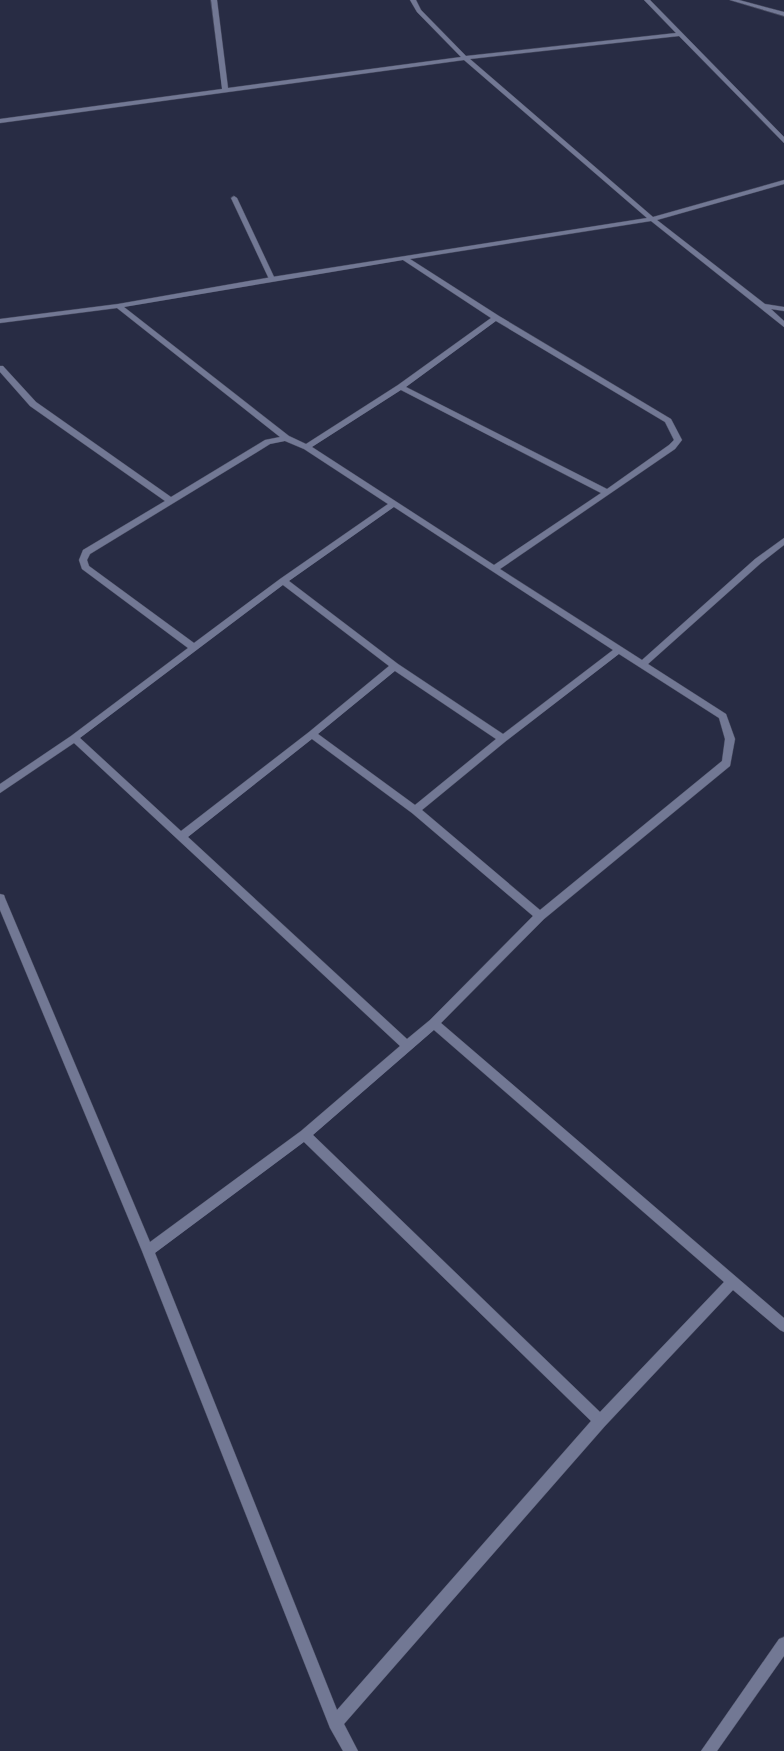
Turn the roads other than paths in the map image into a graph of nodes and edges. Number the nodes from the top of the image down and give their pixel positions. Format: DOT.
graph roads {
  1 [pos="214,0"];
  2 [pos="413,0"];
  3 [pos="647,0"];
  4 [pos="733,0"];
  5 [pos="784,14"];
  6 [pos="680,34"];
  7 [pos="464,58"];
  8 [pos="225,90"];
  9 [pos="0,121"];
  10 [pos="784,141"];
  11 [pos="784,182"];
  12 [pos="234,198"];
  13 [pos="652,219"];
  14 [pos="404,258"];
  15 [pos="272,279"];
  16 [pos="118,306"];
  17 [pos="763,306"];
  18 [pos="784,309"];
  19 [pos="496,318"];
  20 [pos="0,321"];
  21 [pos="784,325"];
  22 [pos="0,368"];
  23 [pos="401,388"];
  24 [pos="286,438"];
  25 [pos="307,447"];
  26 [pos="607,493"];
  27 [pos="171,501"];
  28 [pos="393,504"];
  29 [pos="784,541"];
  30 [pos="494,569"];
  31 [pos="283,581"];
  32 [pos="194,648"];
  33 [pos="619,650"];
  34 [pos="642,665"];
  35 [pos="395,666"];
  36 [pos="312,734"];
  37 [pos="74,738"];
  38 [pos="503,739"];
  39 [pos="0,789"];
  40 [pos="415,810"];
  41 [pos="182,836"];
  42 [pos="0,898"];
  43 [pos="540,916"];
  44 [pos="434,1023"];
  45 [pos="407,1046"];
  46 [pos="305,1135"];
  47 [pos="148,1251"];
  48 [pos="733,1281"];
  49 [pos="784,1326"];
  50 [pos="600,1421"];
  51 [pos="784,1644"];
  52 [pos="335,1723"];
  53 [pos="351,1751"];
  54 [pos="708,1751"];
  1 -- 8 [label="street"];
  2 -- 7 [label="street"];
  3 -- 6 [label="street"];
  4 -- 5 [label="street"];
  6 -- 7 [label="street"];
  6 -- 10 [label="street"];
  7 -- 8 [label="street"];
  7 -- 13 [label="street"];
  8 -- 9 [label="street"];
  11 -- 13 [label="street"];
  12 -- 15 [label="street"];
  13 -- 14 [label="street"];
  13 -- 17 [label="street"];
  14 -- 15 [label="street"];
  14 -- 19 [label="street"];
  15 -- 16 [label="street"];
  16 -- 20 [label="street"];
  16 -- 24 [label="street"];
  17 -- 18 [label="street"];
  17 -- 21 [label="street"];
  19 -- 23 [label="street"];
  19 -- 26 [label="street"];
  22 -- 27 [label="street"];
  23 -- 25 [label="street"];
  23 -- 26 [label="street"];
  24 -- 25 [label="street"];
  24 -- 27 [label="street"];
  25 -- 28 [label="street"];
  26 -- 30 [label="street"];
  27 -- 32 [label="street"];
  28 -- 30 [label="street"];
  28 -- 31 [label="street"];
  29 -- 34 [label="street"];
  30 -- 33 [label="street"];
  31 -- 32 [label="street"];
  31 -- 35 [label="street"];
  32 -- 37 [label="street"];
  33 -- 34 [label="street"];
  33 -- 38 [label="street"];
  34 -- 43 [label="street"];
  35 -- 36 [label="street"];
  35 -- 38 [label="street"];
  36 -- 40 [label="street"];
  36 -- 41 [label="street"];
  37 -- 39 [label="street"];
  37 -- 41 [label="street"];
  38 -- 40 [label="street"];
  40 -- 43 [label="street"];
  41 -- 45 [label="street"];
  42 -- 47 [label="street"];
  43 -- 44 [label="street"];
  44 -- 45 [label="street"];
  44 -- 48 [label="street"];
  45 -- 46 [label="street"];
  46 -- 47 [label="street"];
  46 -- 50 [label="street"];
  47 -- 52 [label="street"];
  48 -- 49 [label="street"];
  48 -- 50 [label="street"];
  50 -- 52 [label="street"];
  51 -- 54 [label="street"];
  52 -- 53 [label="street"];
}
